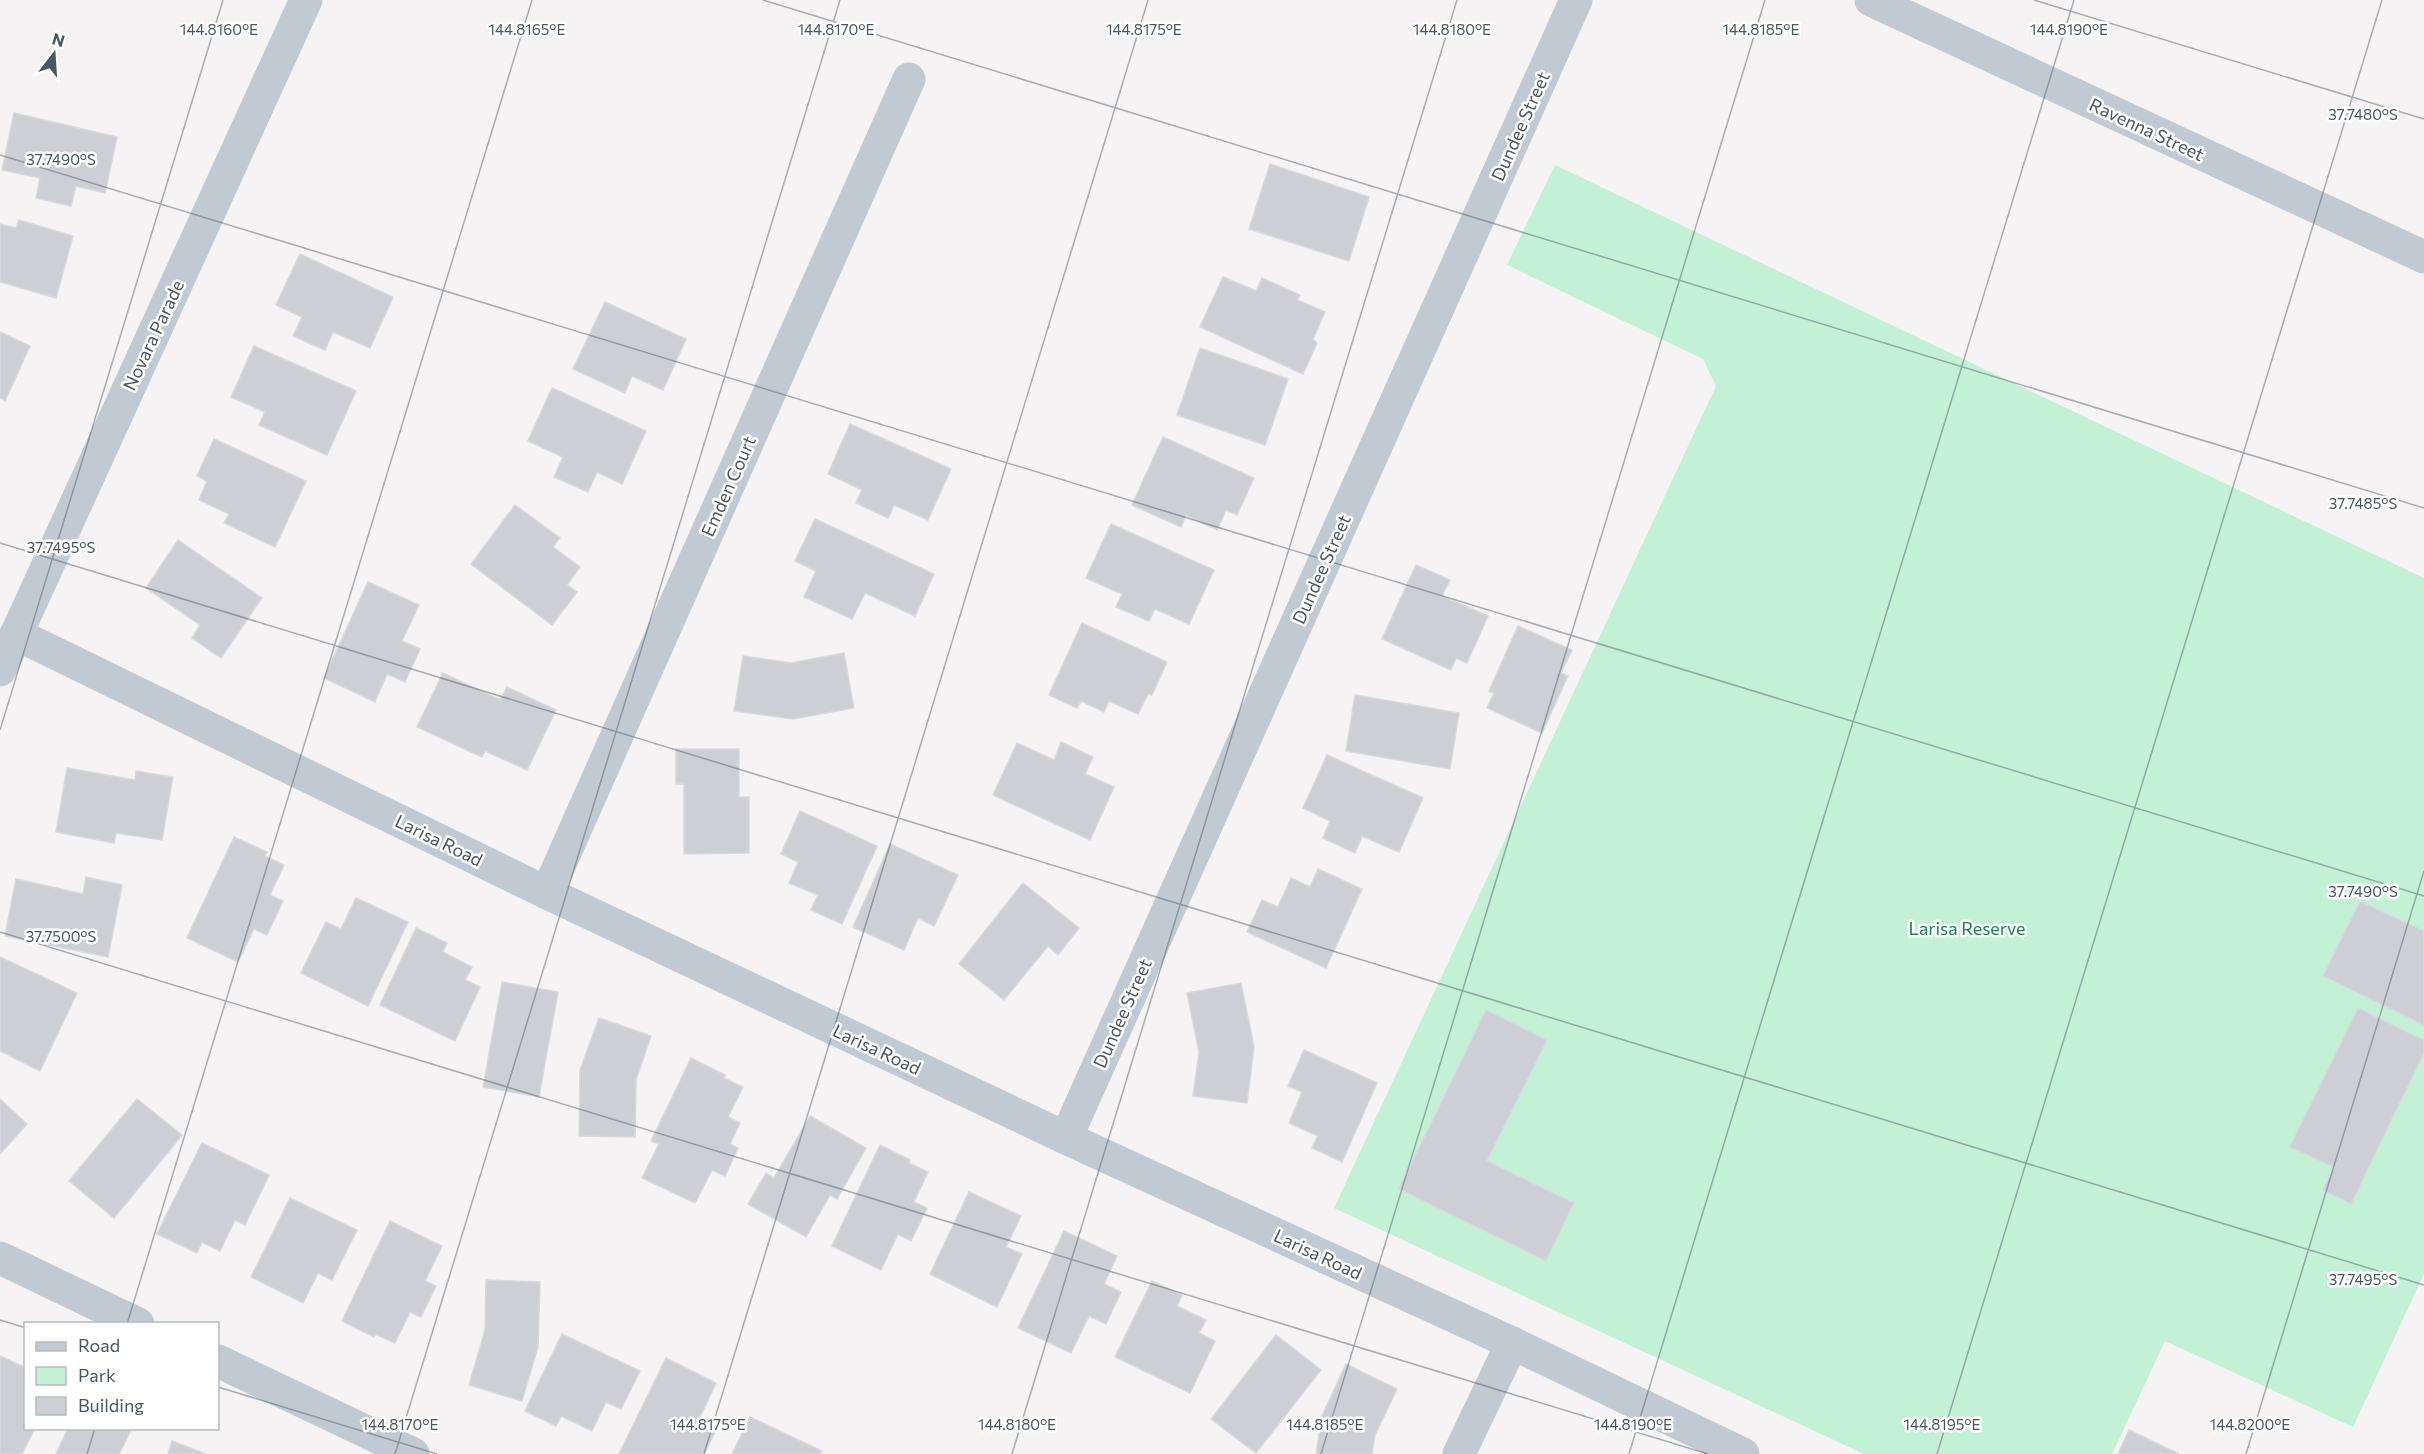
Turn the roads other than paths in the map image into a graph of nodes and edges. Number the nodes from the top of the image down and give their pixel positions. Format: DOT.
graph roads {
  1 [pos="306,0"];
  2 [pos="1576,0"];
  3 [pos="1871,0"];
  4 [pos="909,80"];
  5 [pos="2424,257"];
  6 [pos="16,634"];
  7 [pos="0,670"];
  8 [pos="547,893"];
  9 [pos="1066,1138"];
  10 [pos="0,1258"];
  11 [pos="136,1322"];
  12 [pos="1512,1343"];
  13 [pos="219,1361"];
  14 [pos="413,1454"];
  15 [pos="1459,1454"];
  16 [pos="1743,1454"];
  1 -- 6 [label="street, Novara Parade"];
  2 -- 9 [label="street, Dundee Street"];
  3 -- 5 [label="street, Ravenna Street"];
  4 -- 8 [label="street, Emden Court"];
  6 -- 7 [label="street, Novara Parade"];
  6 -- 8 [label="street, Larisa Road"];
  8 -- 9 [label="street, Larisa Road"];
  9 -- 12 [label="street, Larisa Road"];
  10 -- 11 [label="street"];
  12 -- 15 [label="street"];
  12 -- 16 [label="street, Larisa Road"];
  13 -- 14 [label="street"];
}
